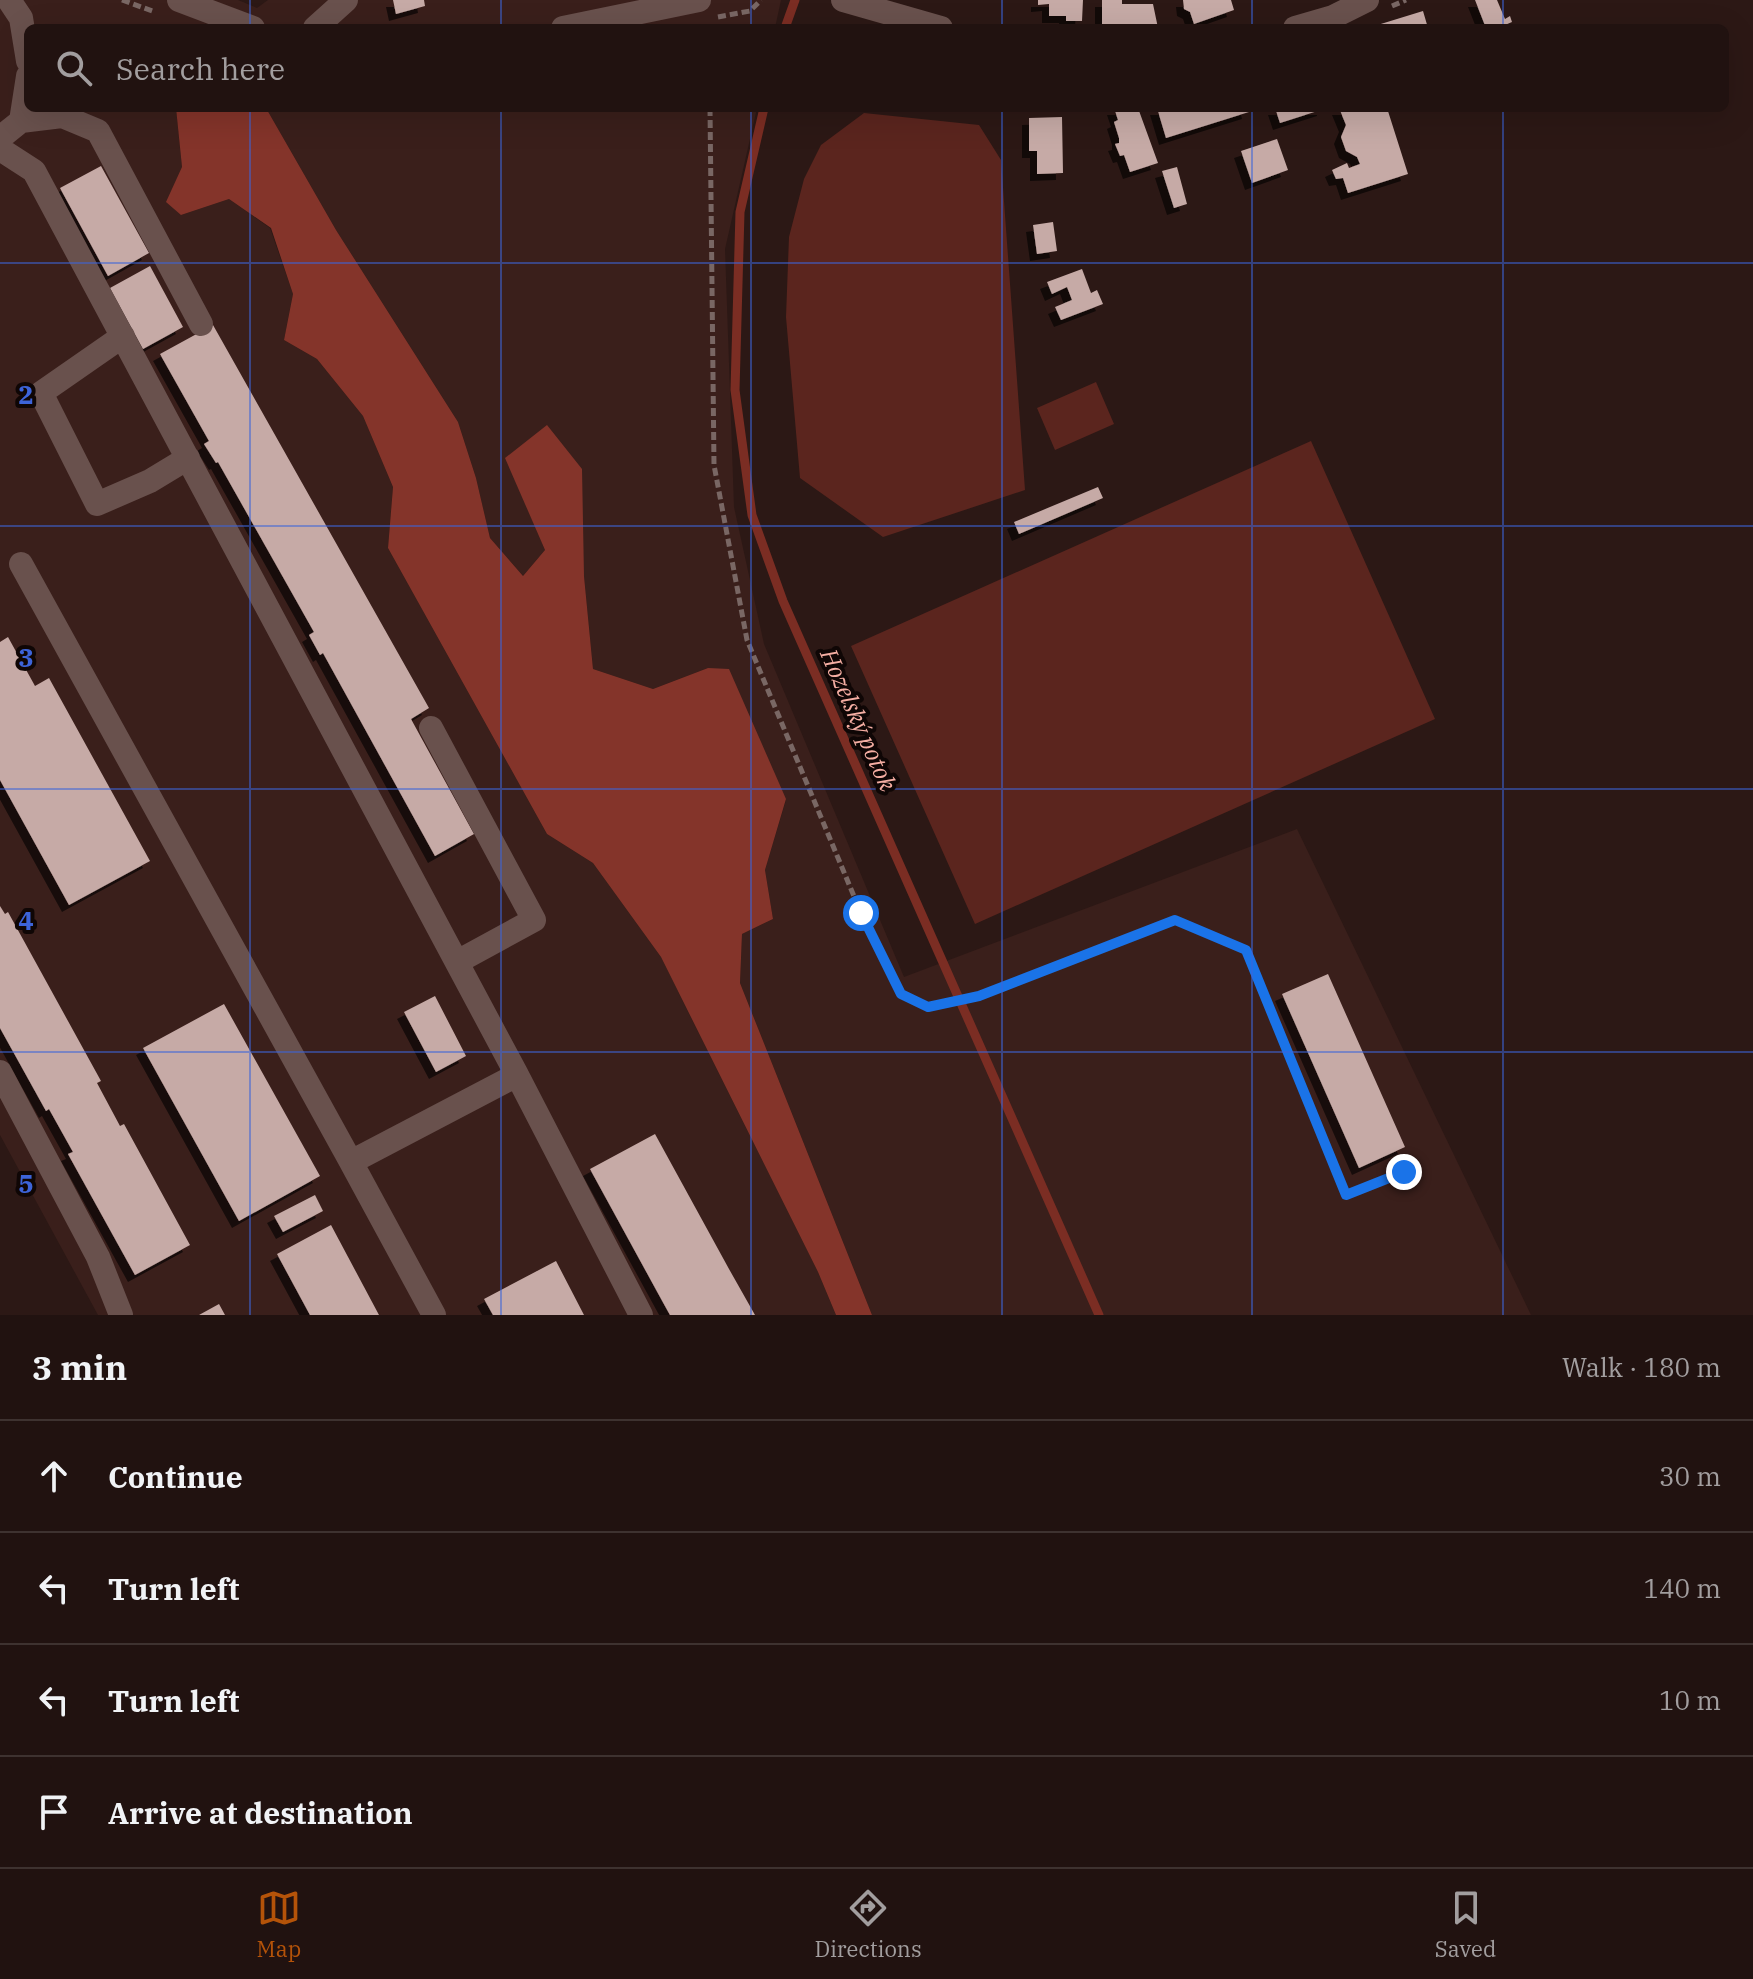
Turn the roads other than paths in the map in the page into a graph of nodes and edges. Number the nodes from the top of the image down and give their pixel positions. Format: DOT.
graph roads {
  1 [pos="9,0"];
  2 [pos="179,0"];
  3 [pos="346,0"];
  4 [pos="699,0"];
  5 [pos="1367,0"];
  6 [pos="849,1"];
  7 [pos="242,24"];
  8 [pos="319,24"];
  9 [pos="582,24"];
  10 [pos="927,24"];
  11 [pos="1309,24"];
  12 [pos="24,36"];
  13 [pos="24,102"];
  14 [pos="21,121"];
  15 [pos="0,138"];
  16 [pos="0,149"];
  17 [pos="201,324"];
  18 [pos="123,336"];
  19 [pos="188,458"];
  20 [pos="21,564"];
  21 [pos="431,728"];
  22 [pos="457,962"];
  23 [pos="0,1072"];
  24 [pos="517,1075"];
  25 [pos="351,1162"];
  26 [pos="121,1315"];
  27 [pos="434,1315"];
  28 [pos="641,1315"];
  1 -- 12 [label="street"];
  2 -- 7 [label="street"];
  3 -- 8 [label="street"];
  4 -- 9 [label="street"];
  5 -- 11 [label="street"];
  6 -- 10 [label="street"];
  13 -- 14 [label="street"];
  14 -- 15 [label="street"];
  14 -- 17 [label="street"];
  16 -- 18 [label="street"];
  18 -- 19 [label="street"];
  18 -- 19 [label="street"];
  19 -- 22 [label="street"];
  20 -- 25 [label="street"];
  21 -- 22 [label="street"];
  22 -- 24 [label="street"];
  23 -- 26 [label="street"];
  24 -- 25 [label="street"];
  24 -- 28 [label="street"];
  25 -- 27 [label="street"];
}
